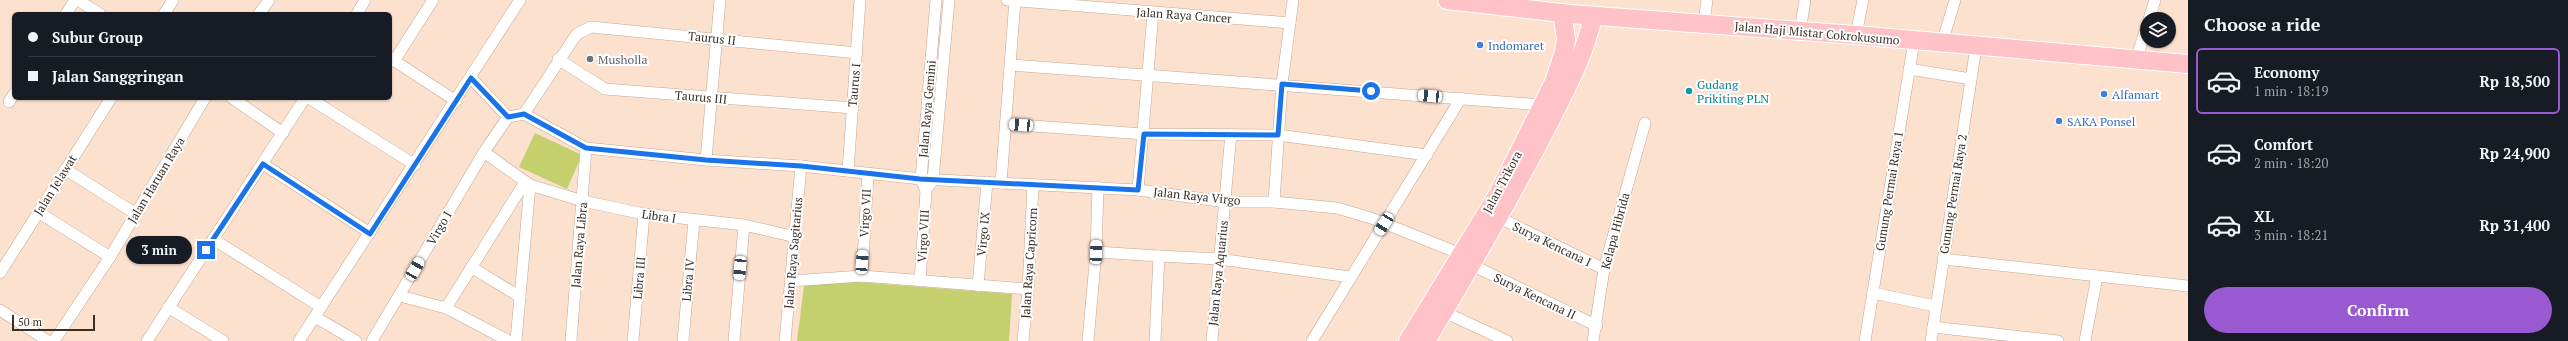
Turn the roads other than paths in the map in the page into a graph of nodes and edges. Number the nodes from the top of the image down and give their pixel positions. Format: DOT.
graph roads {
  1 [pos="77,0"];
  2 [pos="173,0"];
  3 [pos="269,0"];
  4 [pos="433,0"];
  5 [pos="520,0"];
  6 [pos="720,0"];
  7 [pos="860,0"];
  8 [pos="936,0"];
  9 [pos="949,0"];
  10 [pos="1012,0"];
  11 [pos="1293,0"];
  12 [pos="1447,0"];
  13 [pos="1707,0"];
  14 [pos="1805,0"];
  15 [pos="1863,0"];
  16 [pos="1955,0"];
  17 [pos="2155,0"];
  18 [pos="363,1"];
  19 [pos="1519,4"];
  20 [pos="68,12"];
  21 [pos="97,12"];
  22 [pos="165,12"];
  23 [pos="261,12"];
  24 [pos="358,12"];
  25 [pos="2151,12"];
  26 [pos="1154,13"];
  27 [pos="1562,13"];
  28 [pos="1593,16"];
  29 [pos="1290,23"];
  30 [pos="1704,23"];
  31 [pos="1800,32"];
  32 [pos="1856,35"];
  33 [pos="717,38"];
  34 [pos="1914,41"];
  35 [pos="1942,43"];
  36 [pos="1976,47"];
  37 [pos="2140,47"];
  38 [pos="857,53"];
  39 [pos="558,59"];
  40 [pos="392,60"];
  41 [pos="2136,60"];
  42 [pos="2188,64"];
  43 [pos="1011,65"];
  44 [pos="1909,69"];
  45 [pos="1149,77"];
  46 [pos="471,78"];
  47 [pos="1971,79"];
  48 [pos="1282,84"];
  49 [pos="712,98"];
  50 [pos="1461,98"];
  51 [pos="110,100"];
  52 [pos="204,100"];
  53 [pos="235,100"];
  54 [pos="304,100"];
  55 [pos="312,100"];
  56 [pos="456,101"];
  57 [pos="1543,105"];
  58 [pos="853,108"];
  59 [pos="524,114"];
  60 [pos="508,117"];
  61 [pos="1645,123"];
  62 [pos="1005,124"];
  63 [pos="283,133"];
  64 [pos="1144,134"];
  65 [pos="1231,134"];
  66 [pos="1278,135"];
  67 [pos="586,148"];
  68 [pos="484,152"];
  69 [pos="1427,156"];
  70 [pos="706,160"];
  71 [pos="263,164"];
  72 [pos="415,165"];
  73 [pos="801,166"];
  74 [pos="65,169"];
  75 [pos="848,171"];
  76 [pos="868,174"];
  77 [pos="920,179"];
  78 [pos="933,180"];
  79 [pos="987,182"];
  80 [pos="527,183"];
  81 [pos="1000,183"];
  82 [pos="1033,185"];
  83 [pos="1098,187"];
  84 [pos="1138,190"];
  85 [pos="926,191"];
  86 [pos="583,201"];
  87 [pos="1226,202"];
  88 [pos="1274,202"];
  89 [pos="38,212"];
  90 [pos="136,214"];
  91 [pos="644,214"];
  92 [pos="1500,218"];
  93 [pos="694,220"];
  94 [pos="1384,224"];
  95 [pos="744,225"];
  96 [pos="370,234"];
  97 [pos="796,237"];
  98 [pos="213,239"];
  99 [pos="1096,252"];
  100 [pos="1159,256"];
  101 [pos="110,257"];
  102 [pos="1219,259"];
  103 [pos="1943,259"];
  104 [pos="1467,260"];
  105 [pos="471,267"];
  106 [pos="1604,269"];
  107 [pos="0,273"];
  108 [pos="862,276"];
  109 [pos="2097,276"];
  110 [pos="1350,277"];
  111 [pos="791,281"];
  112 [pos="920,281"];
  113 [pos="978,286"];
  114 [pos="2188,286"];
  115 [pos="1028,289"];
  116 [pos="1873,293"];
  117 [pos="400,296"];
  118 [pos="520,297"];
  119 [pos="1935,306"];
  120 [pos="168,307"];
  121 [pos="321,307"];
  122 [pos="446,308"];
  123 [pos="0,310"];
  124 [pos="1444,312"];
  125 [pos="314,317"];
  126 [pos="1597,326"];
  127 [pos="1934,327"];
  128 [pos="48,341"];
  129 [pos="54,341"];
  130 [pos="147,341"];
  131 [pos="223,341"];
  132 [pos="299,341"];
  133 [pos="356,341"];
  134 [pos="372,341"];
  135 [pos="509,341"];
  136 [pos="516,341"];
  137 [pos="571,341"];
  138 [pos="634,341"];
  139 [pos="683,341"];
  140 [pos="734,341"];
  141 [pos="785,341"];
  142 [pos="1023,341"];
  143 [pos="1088,341"];
  144 [pos="1155,341"];
  145 [pos="1212,341"];
  146 [pos="1312,341"];
  147 [pos="1408,341"];
  148 [pos="1426,341"];
  149 [pos="1508,341"];
  150 [pos="1593,341"];
  151 [pos="1864,341"];
  152 [pos="1931,341"];
  153 [pos="2058,341"];
  154 [pos="2086,341"];
  1 -- 20 [label="street"];
  1 -- 21 [label="street"];
  2 -- 22 [label="street"];
  3 -- 23 [label="street"];
  4 -- 40 [label="street"];
  5 -- 46 [label="street"];
  6 -- 33 [label="street"];
  7 -- 38 [label="street, Taurus I"];
  8 -- 77 [label="street, Jalan Raya Gemini"];
  9 -- 78 [label="street, Jalan Raya Gemini"];
  10 -- 26 [label="street, Jalan Raya Cancer"];
  10 -- 43 [label="street"];
  11 -- 29 [label="street"];
  12 -- 19 [label="main road, Jalan Haji Mistar Cokrokusumo"];
  13 -- 30 [label="street"];
  14 -- 31 [label="street"];
  15 -- 32 [label="street"];
  16 -- 35 [label="street"];
  17 -- 25 [label="street"];
  18 -- 24 [label="street"];
  19 -- 27 [label="main road, Jalan Haji Mistar Cokrokusumo"];
  26 -- 29 [label="street, Jalan Raya Cancer"];
  26 -- 45 [label="street"];
  27 -- 28 [label="main road, Jalan Haji Mistar Cokrokusumo"];
  27 -- 57 [label="main road, Jalan Trikora"];
  28 -- 30 [label="main road, Jalan Haji Mistar Cokrokusumo"];
  28 -- 92 [label="main road, Jalan Trikora"];
  29 -- 48 [label="street"];
  30 -- 31 [label="main road, Jalan Haji Mistar Cokrokusumo"];
  31 -- 32 [label="main road, Jalan Haji Mistar Cokrokusumo"];
  32 -- 34 [label="main road, Jalan Haji Mistar Cokrokusumo"];
  33 -- 38 [label="street, Taurus II"];
  33 -- 39 [label="street, Taurus II"];
  33 -- 49 [label="street"];
  34 -- 35 [label="main road, Jalan Haji Mistar Cokrokusumo"];
  34 -- 44 [label="street, Gunung Permai Raya 1"];
  35 -- 36 [label="main road, Jalan Haji Mistar Cokrokusumo"];
  36 -- 41 [label="main road, Jalan Haji Mistar Cokrokusumo"];
  36 -- 47 [label="street, Gunung Permai Raya 2"];
  37 -- 41 [label="street"];
  38 -- 58 [label="street, Taurus I"];
  39 -- 49 [label="street, Taurus III"];
  39 -- 59 [label="street, Taurus II"];
  40 -- 56 [label="street"];
  41 -- 42 [label="main road, Jalan Haji Mistar Cokrokusumo"];
  43 -- 45 [label="street"];
  43 -- 62 [label="street"];
  44 -- 47 [label="street"];
  44 -- 116 [label="street, Gunung Permai Raya 1"];
  45 -- 48 [label="street"];
  45 -- 64 [label="street"];
  46 -- 56 [label="street"];
  46 -- 60 [label="street"];
  47 -- 103 [label="street, Gunung Permai Raya 2"];
  48 -- 50 [label="street"];
  48 -- 66 [label="street"];
  49 -- 58 [label="street, Taurus III"];
  49 -- 70 [label="street"];
  50 -- 57 [label="street"];
  50 -- 69 [label="street"];
  51 -- 74 [label="street, Jalan Jelawat"];
  52 -- 90 [label="street, Jalan Haruan Raya"];
  53 -- 63 [label="street"];
  54 -- 63 [label="street"];
  55 -- 72 [label="street"];
  56 -- 72 [label="street"];
  57 -- 104 [label="main road, Jalan Trikora"];
  58 -- 75 [label="street, Taurus I"];
  59 -- 60 [label="street"];
  59 -- 67 [label="street, Jalan Raya Virgo"];
  60 -- 68 [label="street, Virgo I"];
  61 -- 106 [label="street, Kelapa Hibrida"];
  62 -- 64 [label="street"];
  62 -- 81 [label="street"];
  63 -- 71 [label="street"];
  64 -- 65 [label="street"];
  64 -- 84 [label="street"];
  65 -- 66 [label="street"];
  65 -- 87 [label="street, Jalan Raya Aquarius"];
  66 -- 69 [label="street"];
  66 -- 88 [label="street"];
  67 -- 70 [label="street, Jalan Raya Virgo"];
  67 -- 86 [label="street, Jalan Raya Libra"];
  68 -- 80 [label="street, Libra I"];
  68 -- 117 [label="street, Virgo I"];
  69 -- 94 [label="street"];
  70 -- 73 [label="street, Jalan Raya Virgo"];
  71 -- 96 [label="street"];
  71 -- 98 [label="street"];
  72 -- 96 [label="street"];
  73 -- 75 [label="street, Jalan Raya Virgo"];
  73 -- 97 [label="street, Jalan Raya Sagitarius"];
  74 -- 89 [label="street, Jalan Jelawat"];
  74 -- 90 [label="street"];
  75 -- 76 [label="street, Jalan Raya Virgo"];
  76 -- 77 [label="street, Jalan Raya Virgo"];
  76 -- 108 [label="street, Virgo VII"];
  77 -- 78 [label="street, Jalan Raya Virgo"];
  77 -- 85 [label="street"];
  78 -- 79 [label="street, Jalan Raya Virgo"];
  78 -- 85 [label="street, Jalan Raya Gemini"];
  79 -- 81 [label="street, Jalan Raya Virgo"];
  79 -- 113 [label="street, Virgo IX"];
  80 -- 86 [label="street, Libra I"];
  80 -- 105 [label="street"];
  80 -- 118 [label="street"];
  81 -- 82 [label="street, Jalan Raya Virgo"];
  82 -- 83 [label="street, Jalan Raya Virgo"];
  82 -- 115 [label="street, Jalan Raya Capricorn"];
  83 -- 84 [label="street, Jalan Raya Virgo"];
  83 -- 99 [label="street"];
  84 -- 87 [label="street, Jalan Raya Virgo"];
  85 -- 112 [label="street, Virgo VIII"];
  86 -- 91 [label="street, Libra I"];
  86 -- 137 [label="street, Jalan Raya Libra"];
  87 -- 88 [label="street, Jalan Raya Virgo"];
  87 -- 102 [label="street, Jalan Raya Aquarius"];
  88 -- 94 [label="street, Jalan Raya Virgo"];
  89 -- 101 [label="street"];
  89 -- 107 [label="street, Jalan Jelawat"];
  90 -- 101 [label="street, Jalan Haruan Raya"];
  91 -- 93 [label="street, Libra I"];
  91 -- 138 [label="street, Libra III"];
  92 -- 104 [label="main road, Jalan Trikora"];
  92 -- 106 [label="street, Surya Kencana I"];
  93 -- 95 [label="street, Libra I"];
  93 -- 139 [label="street, Libra IV"];
  94 -- 104 [label="street, Jalan Raya Virgo"];
  94 -- 110 [label="street"];
  95 -- 97 [label="street, Libra I"];
  95 -- 140 [label="street"];
  96 -- 121 [label="street"];
  97 -- 111 [label="street, Jalan Raya Sagitarius"];
  98 -- 120 [label="street"];
  98 -- 121 [label="street"];
  99 -- 100 [label="street"];
  99 -- 143 [label="street"];
  100 -- 102 [label="street"];
  100 -- 144 [label="street"];
  101 -- 129 [label="street, Jalan Haruan Raya"];
  102 -- 110 [label="street"];
  102 -- 145 [label="street, Jalan Raya Aquarius"];
  103 -- 109 [label="street"];
  103 -- 119 [label="street, Gunung Permai Raya 2"];
  104 -- 124 [label="main road, Jalan Trikora"];
  104 -- 126 [label="street, Surya Kencana II"];
  104 -- 147 [label="main road, Jalan Trikora"];
  105 -- 118 [label="street"];
  105 -- 122 [label="street"];
  106 -- 126 [label="street, Kelapa Hibrida"];
  108 -- 111 [label="street"];
  108 -- 112 [label="street"];
  109 -- 114 [label="street"];
  109 -- 154 [label="street"];
  110 -- 146 [label="street"];
  111 -- 141 [label="street, Jalan Raya Sagitarius"];
  112 -- 113 [label="street"];
  113 -- 115 [label="street"];
  115 -- 142 [label="street, Jalan Raya Capricorn"];
  116 -- 119 [label="street"];
  116 -- 151 [label="street, Gunung Permai Raya 1"];
  117 -- 122 [label="street"];
  117 -- 134 [label="street, Virgo I"];
  118 -- 136 [label="street"];
  119 -- 127 [label="street, Gunung Permai Raya 2"];
  120 -- 130 [label="street"];
  120 -- 131 [label="street"];
  121 -- 125 [label="street"];
  122 -- 135 [label="street"];
  123 -- 128 [label="street"];
  124 -- 148 [label="main road, Jalan Trikora"];
  124 -- 149 [label="street"];
  125 -- 132 [label="street"];
  125 -- 133 [label="street"];
  126 -- 150 [label="street, Kelapa Hibrida"];
  127 -- 152 [label="street, Gunung Permai Raya 2"];
  127 -- 153 [label="street"];
}
